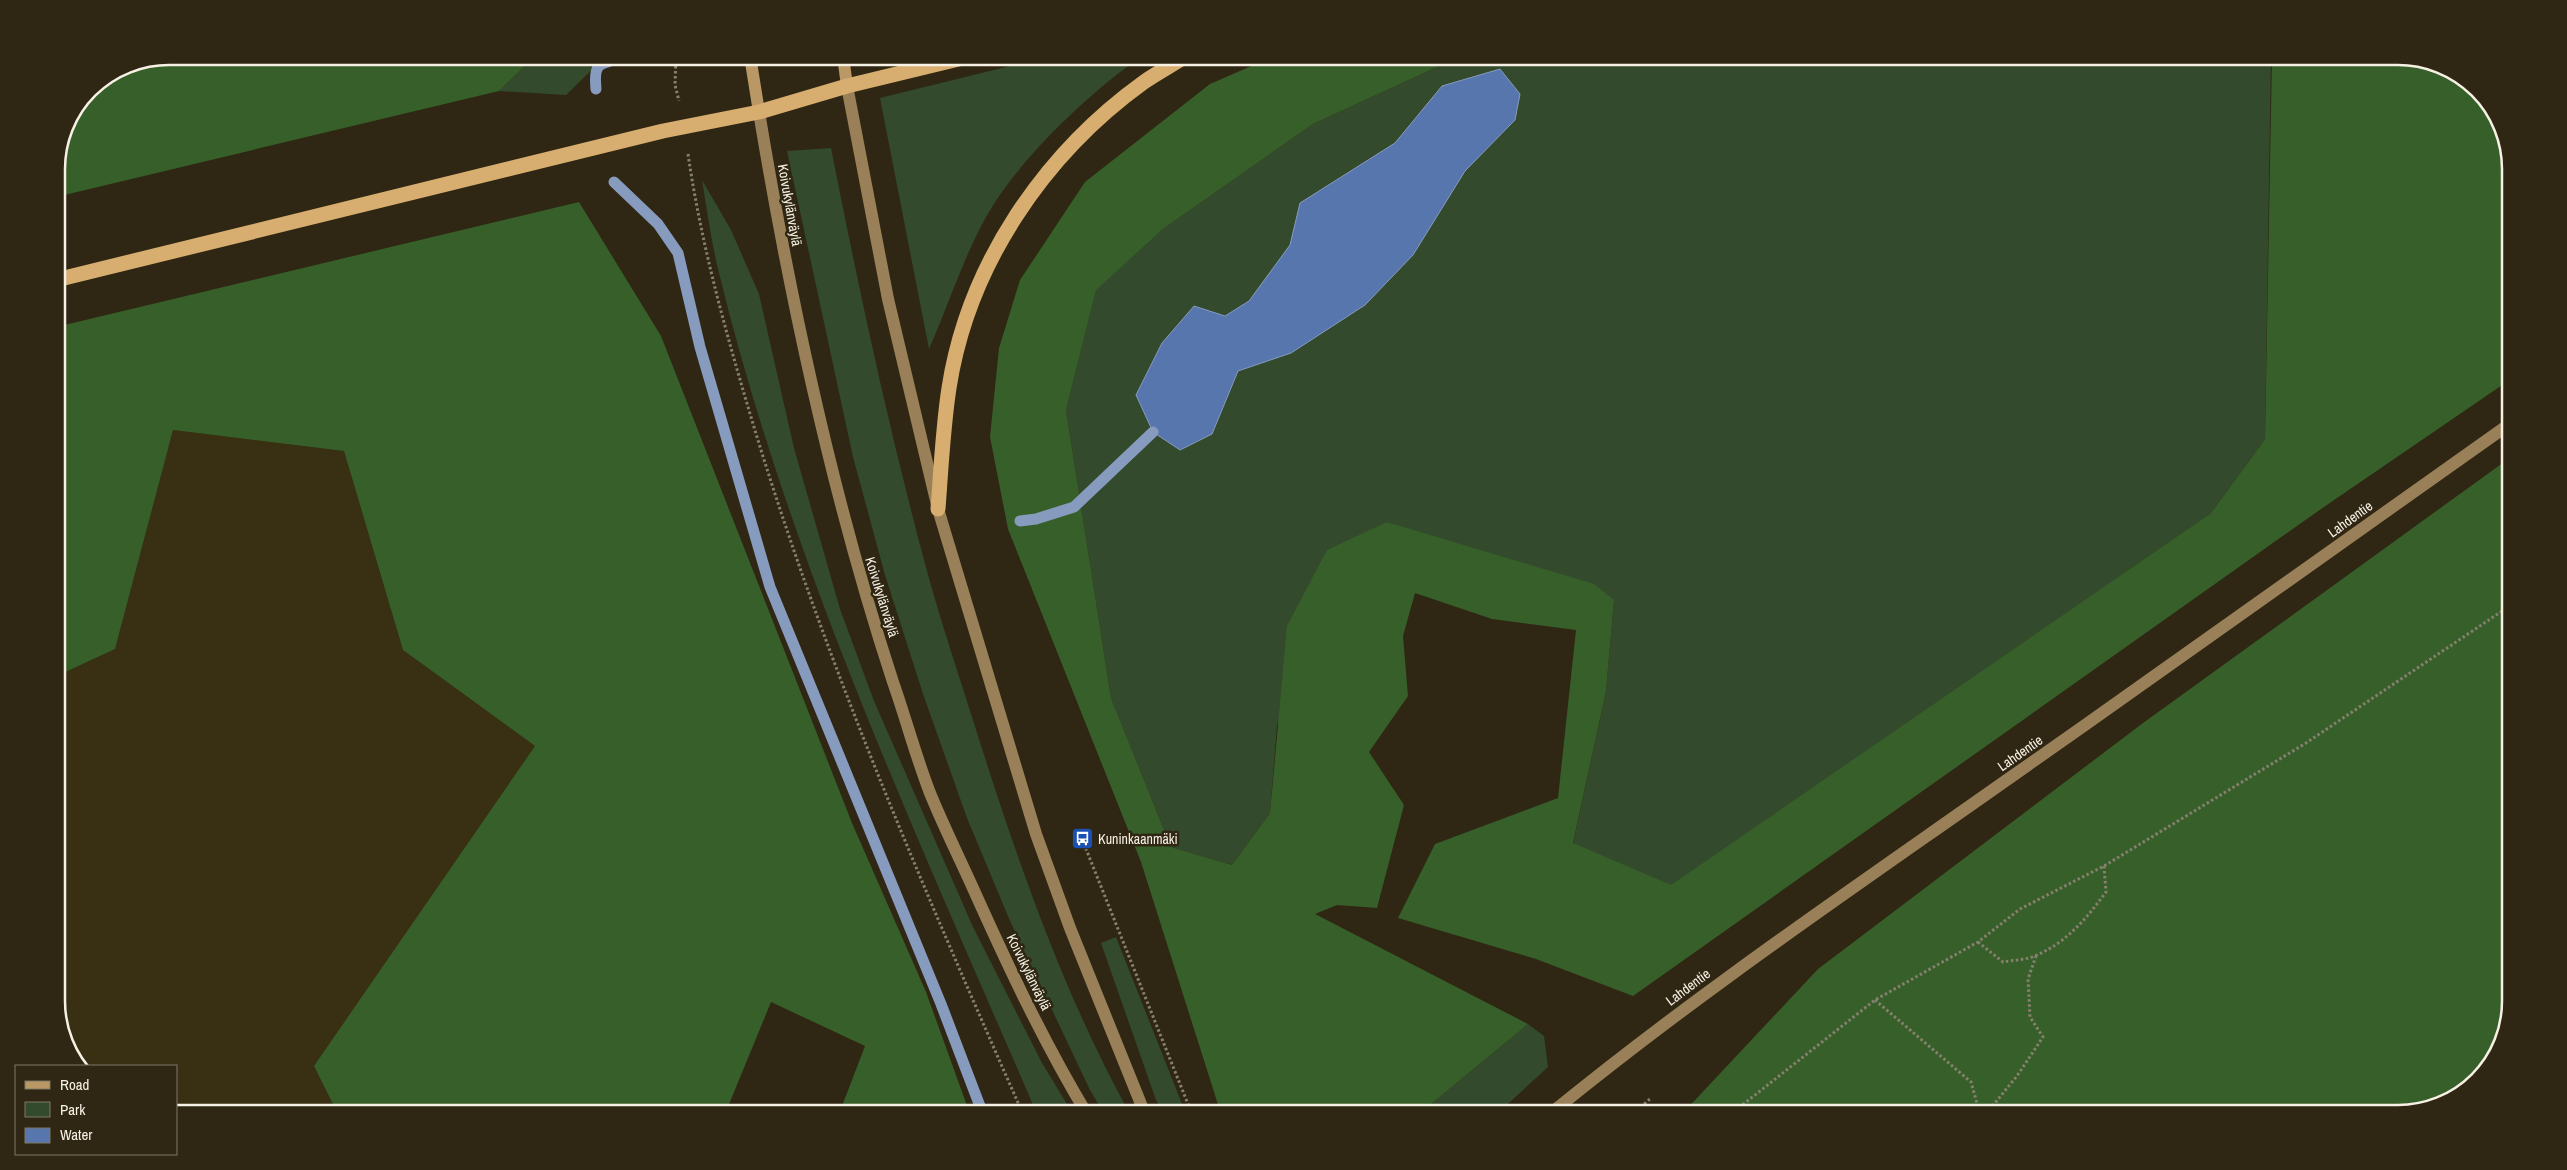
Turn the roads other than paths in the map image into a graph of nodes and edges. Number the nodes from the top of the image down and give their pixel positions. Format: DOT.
graph roads {
  1 [pos="751,65"];
  2 [pos="844,65"];
  3 [pos="934,65"];
  4 [pos="1171,65"];
  5 [pos="847,86"];
  6 [pos="759,112"];
  7 [pos="65,278"];
  8 [pos="2502,429"];
  9 [pos="938,508"];
  10 [pos="1082,1105"];
  11 [pos="1141,1105"];
  12 [pos="1561,1105"];
  1 -- 6 [label="main road, Koivukylänväylä"];
  2 -- 5 [label="main road"];
  3 -- 5 [label="highway"];
  4 -- 9 [label="highway"];
  5 -- 6 [label="highway"];
  5 -- 9 [label="main road"];
  6 -- 7 [label="highway"];
  6 -- 10 [label="main road, Koivukylänväylä"];
  8 -- 12 [label="main road, Lahdentie"];
  9 -- 11 [label="main road"];
}
